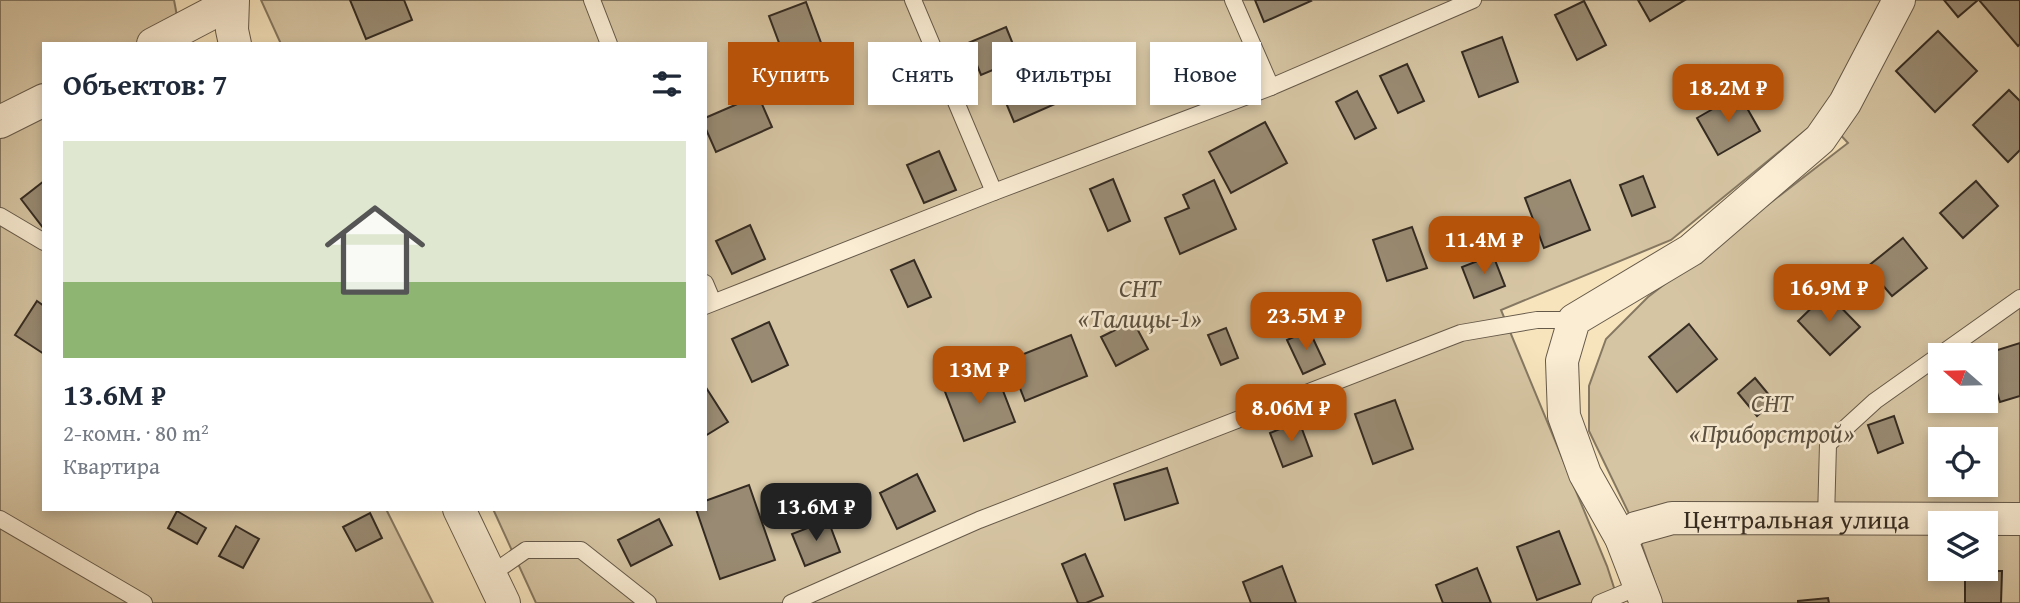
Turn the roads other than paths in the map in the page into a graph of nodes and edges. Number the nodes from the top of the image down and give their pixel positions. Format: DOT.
graph roads {
  1 [pos="592,0"];
  2 [pos="913,0"];
  3 [pos="1233,0"];
  4 [pos="1473,0"];
  5 [pos="1899,0"];
  6 [pos="230,1"];
  7 [pos="157,42"];
  8 [pos="235,42"];
  9 [pos="608,42"];
  10 [pos="1270,87"];
  11 [pos="42,101"];
  12 [pos="0,122"];
  13 [pos="993,192"];
  14 [pos="0,216"];
  15 [pos="42,241"];
  16 [pos="2020,298"];
  17 [pos="709,304"];
  18 [pos="1574,320"];
  19 [pos="460,511"];
  20 [pos="0,519"];
  21 [pos="1826,519"];
  22 [pos="2020,519"];
  23 [pos="1621,538"];
  24 [pos="490,575"];
  25 [pos="1644,594"];
  26 [pos="144,603"];
  27 [pos="504,603"];
  28 [pos="648,603"];
  29 [pos="791,603"];
  30 [pos="1600,603"];
  1 -- 9 [label="lane"];
  2 -- 13 [label="lane"];
  3 -- 10 [label="lane"];
  4 -- 10 [label="lane"];
  5 -- 18 [label="street"];
  6 -- 7 [label="street"];
  6 -- 8 [label="street"];
  10 -- 13 [label="lane"];
  11 -- 12 [label="street"];
  13 -- 17 [label="lane"];
  14 -- 15 [label="lane"];
  16 -- 21 [label="lane"];
  18 -- 23 [label="street"];
  18 -- 29 [label="lane"];
  19 -- 24 [label="street"];
  20 -- 26 [label="lane"];
  21 -- 22 [label="street, Центральная улица"];
  21 -- 23 [label="street, Центральная улица"];
  23 -- 25 [label="street"];
  24 -- 27 [label="street"];
  24 -- 28 [label="lane"];
  25 -- 30 [label="lane"];
}
